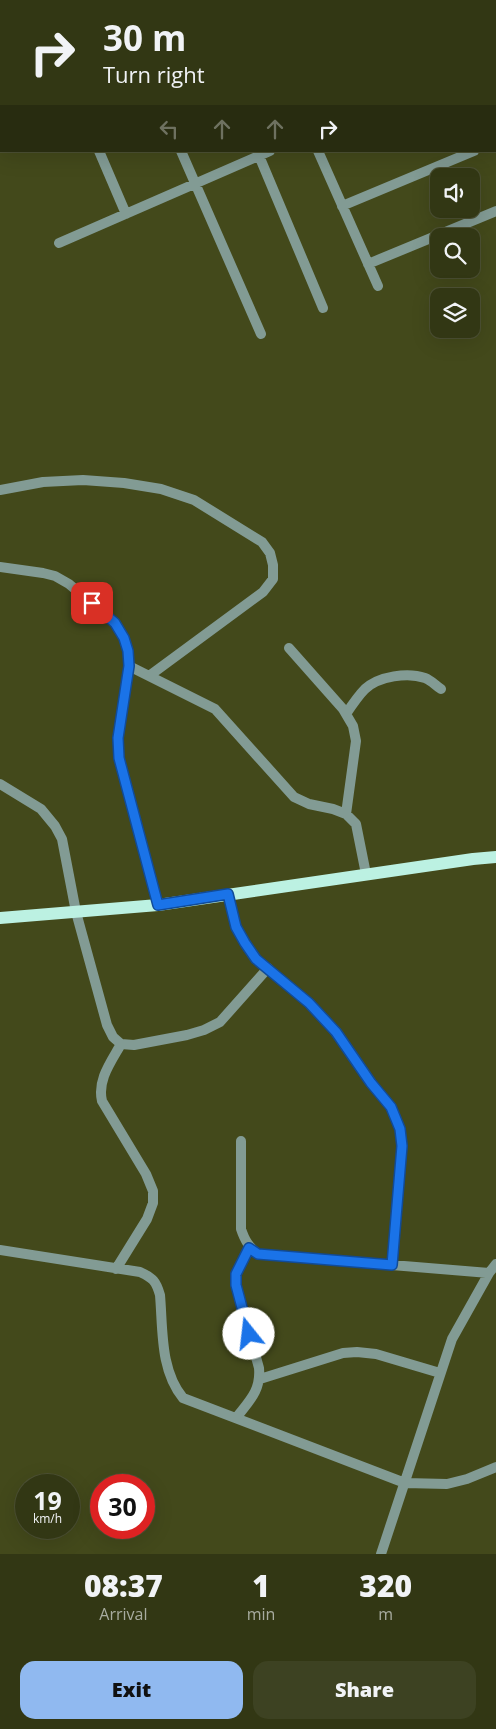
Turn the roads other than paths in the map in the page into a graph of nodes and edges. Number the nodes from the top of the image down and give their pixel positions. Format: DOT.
graph roads {
  1 [pos="99,152"];
  2 [pos="181,152"];
  3 [pos="318,152"];
  4 [pos="472,152"];
  5 [pos="258,154"];
  6 [pos="196,183"];
  7 [pos="342,206"];
  8 [pos="496,211"];
  9 [pos="126,214"];
  10 [pos="59,243"];
  11 [pos="368,264"];
  12 [pos="378,286"];
  13 [pos="323,308"];
  14 [pos="261,334"];
  15 [pos="0,490"];
  16 [pos="0,567"];
  17 [pos="289,648"];
  18 [pos="129,666"];
  19 [pos="149,676"];
  20 [pos="441,690"];
  21 [pos="346,714"];
  22 [pos="0,784"];
  23 [pos="346,814"];
  24 [pos="496,857"];
  25 [pos="366,874"];
  26 [pos="228,894"];
  27 [pos="158,905"];
  28 [pos="76,912"];
  29 [pos="0,918"];
  30 [pos="268,968"];
  31 [pos="121,1044"];
  32 [pos="241,1141"];
  33 [pos="249,1248"];
  34 [pos="0,1250"];
  35 [pos="496,1264"];
  36 [pos="392,1265"];
  37 [pos="116,1269"];
  38 [pos="489,1273"];
  39 [pos="440,1374"];
  40 [pos="260,1378"];
  41 [pos="236,1418"];
  42 [pos="496,1466"];
  43 [pos="405,1483"];
  44 [pos="381,1554"];
  1 -- 9 [label="street"];
  2 -- 6 [label="street"];
  3 -- 7 [label="street"];
  4 -- 7 [label="street"];
  5 -- 6 [label="street"];
  5 -- 13 [label="street"];
  6 -- 9 [label="street"];
  6 -- 14 [label="street"];
  7 -- 11 [label="street"];
  8 -- 11 [label="street"];
  9 -- 10 [label="street"];
  11 -- 12 [label="street"];
  15 -- 19 [label="street"];
  16 -- 18 [label="street"];
  17 -- 21 [label="street"];
  18 -- 19 [label="street"];
  18 -- 27 [label="street"];
  19 -- 23 [label="street"];
  20 -- 21 [label="street"];
  21 -- 23 [label="street"];
  22 -- 28 [label="street"];
  23 -- 25 [label="street"];
  24 -- 25 [label="main road"];
  25 -- 26 [label="main road"];
  26 -- 27 [label="main road"];
  26 -- 30 [label="street"];
  27 -- 28 [label="main road"];
  28 -- 29 [label="main road"];
  28 -- 31 [label="street"];
  30 -- 31 [label="street"];
  30 -- 36 [label="street"];
  31 -- 37 [label="street"];
  32 -- 33 [label="street"];
  33 -- 36 [label="street"];
  33 -- 40 [label="street"];
  34 -- 37 [label="street"];
  35 -- 38 [label="street"];
  36 -- 38 [label="street"];
  37 -- 41 [label="street"];
  38 -- 39 [label="street"];
  39 -- 40 [label="street"];
  39 -- 43 [label="street"];
  40 -- 41 [label="street"];
  41 -- 43 [label="street"];
  42 -- 43 [label="street"];
  43 -- 44 [label="street"];
}
